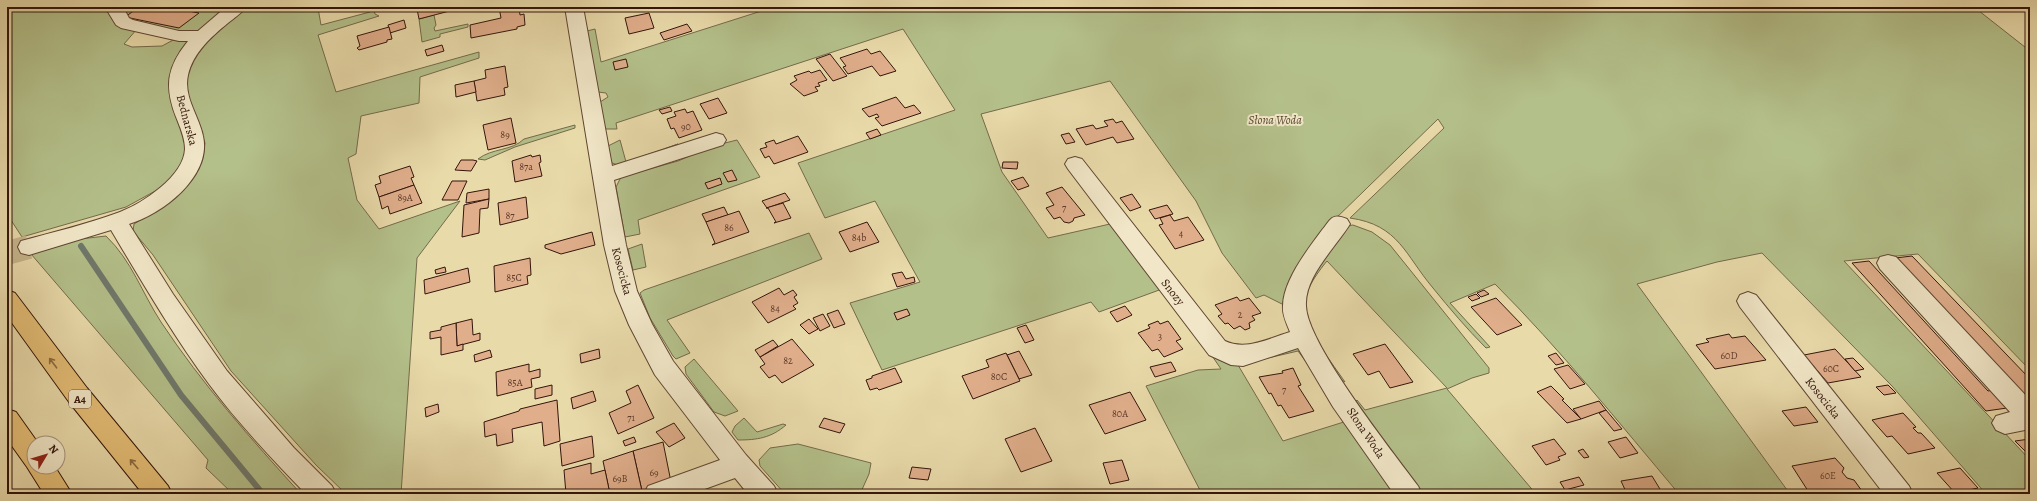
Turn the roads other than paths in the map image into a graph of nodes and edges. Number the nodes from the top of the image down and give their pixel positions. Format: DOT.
graph roads {
  1 [pos="114,7"];
  2 [pos="237,7"];
  3 [pos="574,7"];
  4 [pos="202,36"];
  5 [pos="716,140"];
  6 [pos="1075,164"];
  7 [pos="604,176"];
  8 [pos="116,221"];
  9 [pos="1339,224"];
  10 [pos="29,247"];
  11 [pos="1888,263"];
  12 [pos="7,299"];
  13 [pos="1748,301"];
  14 [pos="1304,337"];
  15 [pos="7,418"];
  16 [pos="2030,418"];
  17 [pos="2005,424"];
  18 [pos="26,446"];
  19 [pos="737,463"];
  20 [pos="46,475"];
  21 [pos="59,494"];
  22 [pos="159,494"];
  23 [pos="323,494"];
  24 [pos="657,494"];
  25 [pos="765,494"];
  26 [pos="1409,494"];
  27 [pos="1900,494"];
  1 -- 4 [label="street"];
  2 -- 4 [label="street, Bednarska"];
  3 -- 7 [label="street, Kosocicka"];
  4 -- 8 [label="street, Bednarska"];
  5 -- 7 [label="street"];
  6 -- 14 [label="street, Snozy"];
  7 -- 19 [label="street, Kosocicka"];
  8 -- 10 [label="street, Bednarska"];
  8 -- 23 [label="street"];
  9 -- 14 [label="street, Słona Woda"];
  11 -- 16 [label="street"];
  22 -- 12 [label="highway, A4, one-way"];
  13 -- 27 [label="street, Kosocicka"];
  14 -- 26 [label="street, Słona Woda"];
  15 -- 18 [label="highway"];
  16 -- 17 [label="street"];
  19 -- 24 [label="street"];
  19 -- 25 [label="street, Kosocicka"];
  20 -- 21 [label="highway"];
}
